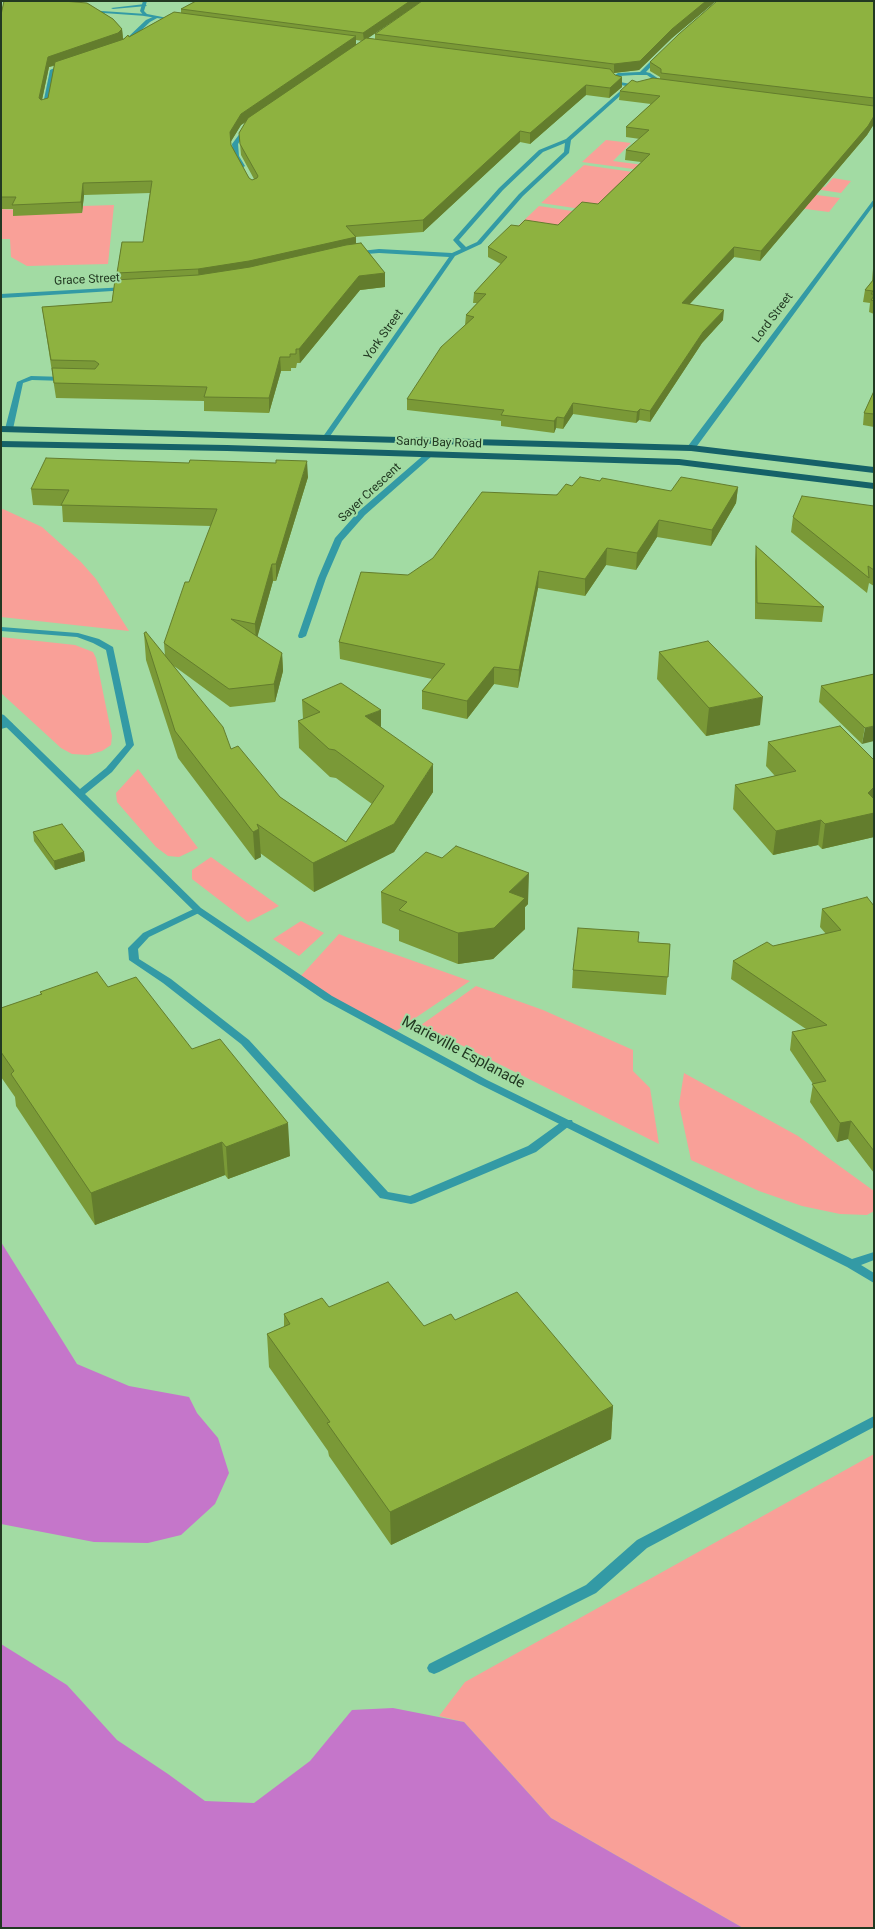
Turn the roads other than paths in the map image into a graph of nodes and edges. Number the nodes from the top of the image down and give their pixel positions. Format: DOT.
graph roads {
  1 [pos="145,3"];
  2 [pos="146,15"];
  3 [pos="158,17"];
  4 [pos="187,21"];
  5 [pos="122,46"];
  6 [pos="661,54"];
  7 [pos="70,64"];
  8 [pos="642,73"];
  9 [pos="605,76"];
  10 [pos="614,77"];
  11 [pos="654,84"];
  12 [pos="662,85"];
  13 [pos="629,86"];
  14 [pos="44,108"];
  15 [pos="252,122"];
  16 [pos="568,140"];
  17 [pos="245,172"];
  18 [pos="874,201"];
  19 [pos="465,249"];
  20 [pos="346,254"];
  21 [pos="453,256"];
  22 [pos="130,289"];
  23 [pos="1,296"];
  24 [pos="77,379"];
  25 [pos="5,429"];
  26 [pos="326,438"];
  27 [pos="1,444"];
  28 [pos="691,448"];
  29 [pos="319,452"];
  30 [pos="429,455"];
  31 [pos="679,462"];
  32 [pos="874,470"];
  33 [pos="874,486"];
  34 [pos="1,629"];
  35 [pos="302,636"];
  36 [pos="4,722"];
  37 [pos="79,794"];
  38 [pos="198,910"];
  39 [pos="568,1123"];
  40 [pos="874,1256"];
  41 [pos="852,1264"];
  42 [pos="874,1279"];
  43 [pos="874,1421"];
  44 [pos="434,1668"];
  1 -- 2 [label="street"];
  1 -- 2 [label="street"];
  2 -- 3 [label="street"];
  3 -- 4 [label="street"];
  3 -- 5 [label="street"];
  6 -- 8 [label="street"];
  7 -- 14 [label="street"];
  8 -- 10 [label="street"];
  8 -- 11 [label="street"];
  9 -- 10 [label="street"];
  10 -- 13 [label="street"];
  11 -- 12 [label="street"];
  11 -- 13 [label="street"];
  13 -- 16 [label="street, York Street"];
  15 -- 17 [label="street"];
  16 -- 19 [label="street, York Street"];
  16 -- 19 [label="street, York Street"];
  18 -- 28 [label="street, Lord Street"];
  19 -- 21 [label="street, York Street"];
  20 -- 21 [label="street"];
  21 -- 26 [label="street, York Street"];
  22 -- 23 [label="street, Grace Street"];
  24 -- 25 [label="street"];
  25 -- 26 [label="main road, Sandy Bay Road"];
  26 -- 28 [label="main road, Sandy Bay Road"];
  26 -- 29 [label="main road"];
  27 -- 29 [label="main road, Sandy Bay Road"];
  28 -- 31 [label="main road"];
  28 -- 32 [label="main road, Sandy Bay Road"];
  29 -- 30 [label="main road, Sandy Bay Road"];
  30 -- 31 [label="main road, Sandy Bay Road"];
  30 -- 35 [label="street, Sayer Crescent"];
  31 -- 33 [label="main road, Sandy Bay Road"];
  34 -- 37 [label="street"];
  36 -- 37 [label="street, Marieville Esplanade"];
  37 -- 38 [label="street, Marieville Esplanade"];
  38 -- 39 [label="street, Marieville Esplanade"];
  38 -- 39 [label="street"];
  39 -- 41 [label="street, Marieville Esplanade"];
  40 -- 41 [label="street"];
  41 -- 42 [label="street, Marieville Esplanade"];
  43 -- 44 [label="street"];
}
